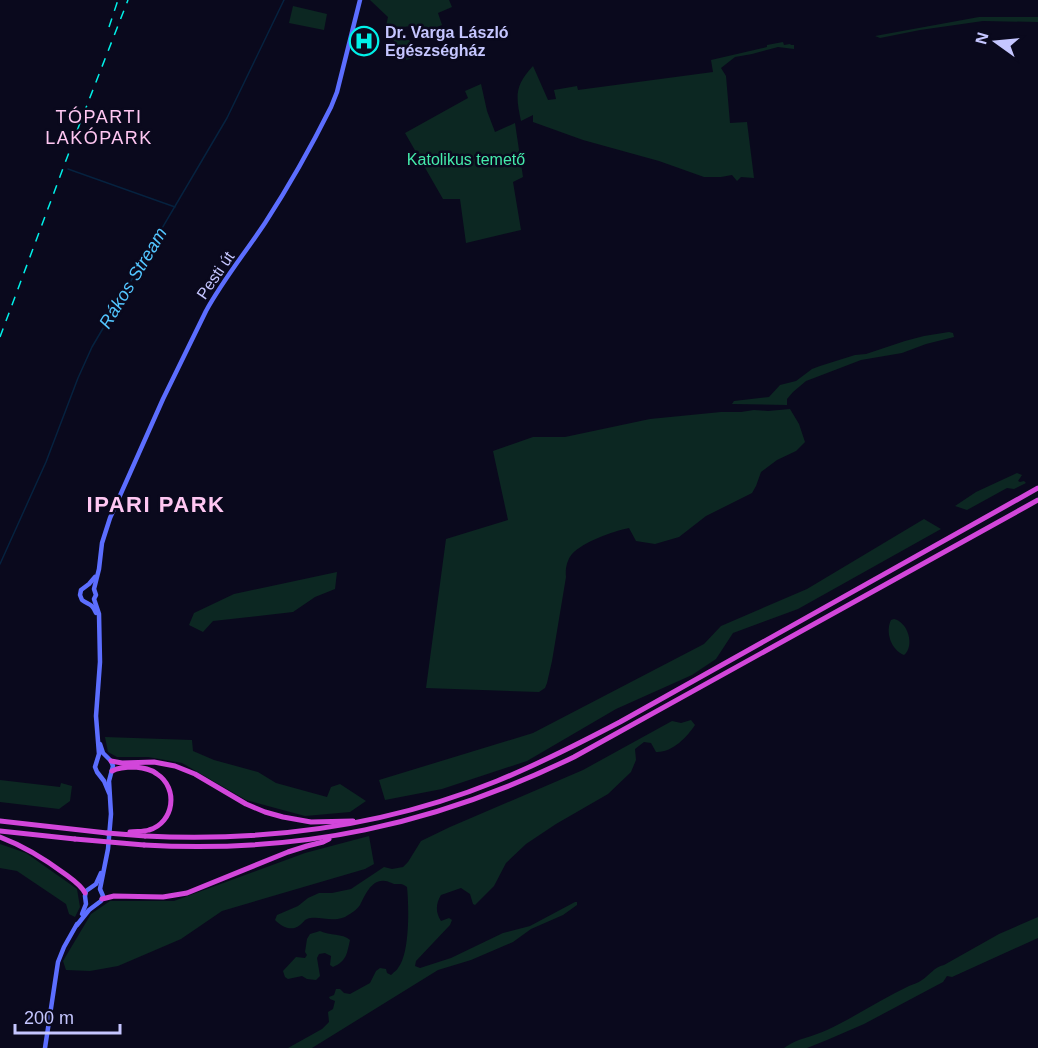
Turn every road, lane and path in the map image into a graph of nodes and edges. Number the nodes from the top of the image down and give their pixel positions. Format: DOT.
graph roads {
  1 [pos="360,0"];
  2 [pos="1038,488"];
  3 [pos="1038,500"];
  4 [pos="99,569"];
  5 [pos="87,586"];
  6 [pos="94,589"];
  7 [pos="94,598"];
  8 [pos="89,602"];
  9 [pos="99,626"];
  10 [pos="98,736"];
  11 [pos="109,760"];
  12 [pos="98,761"];
  13 [pos="111,772"];
  14 [pos="100,774"];
  15 [pos="109,793"];
  16 [pos="0,821"];
  17 [pos="361,822"];
  18 [pos="0,831"];
  19 [pos="107,833"];
  20 [pos="334,836"];
  21 [pos="0,837"];
  22 [pos="106,862"];
  23 [pos="93,887"];
  24 [pos="100,889"];
  25 [pos="85,893"];
  26 [pos="102,899"];
  27 [pos="86,900"];
  28 [pos="96,904"];
  29 [pos="77,925"];
  30 [pos="45,1048"];
  1 -- 4 [label="main road, Pesti út"];
  2 -- 17 [label="highway"];
  3 -- 20 [label="highway"];
  4 -- 5 [label="main road, Pesti út"];
  4 -- 6 [label="main road, Pesti út"];
  5 -- 6 [label="main road"];
  5 -- 8 [label="main road"];
  6 -- 7 [label="main road"];
  7 -- 8 [label="main road"];
  7 -- 9 [label="main road"];
  8 -- 9 [label="main road"];
  9 -- 10 [label="main road"];
  10 -- 11 [label="main road"];
  10 -- 12 [label="main road"];
  11 -- 12 [label="main road"];
  11 -- 13 [label="main road"];
  11 -- 17 [label="highway"];
  12 -- 14 [label="main road"];
  13 -- 14 [label="main road"];
  13 -- 15 [label="main road"];
  13 -- 19 [label="highway, bridge"];
  14 -- 15 [label="main road"];
  15 -- 22 [label="main road"];
  16 -- 19 [label="highway"];
  17 -- 19 [label="highway, bridge"];
  18 -- 20 [label="highway, bridge"];
  20 -- 26 [label="highway"];
  21 -- 25 [label="highway"];
  22 -- 23 [label="main road"];
  22 -- 24 [label="main road"];
  23 -- 24 [label="main road"];
  23 -- 25 [label="main road"];
  24 -- 26 [label="main road"];
  25 -- 27 [label="main road"];
  26 -- 28 [label="main road"];
  27 -- 28 [label="main road"];
  27 -- 29 [label="main road"];
  28 -- 29 [label="main road"];
  29 -- 30 [label="main road"];
}
